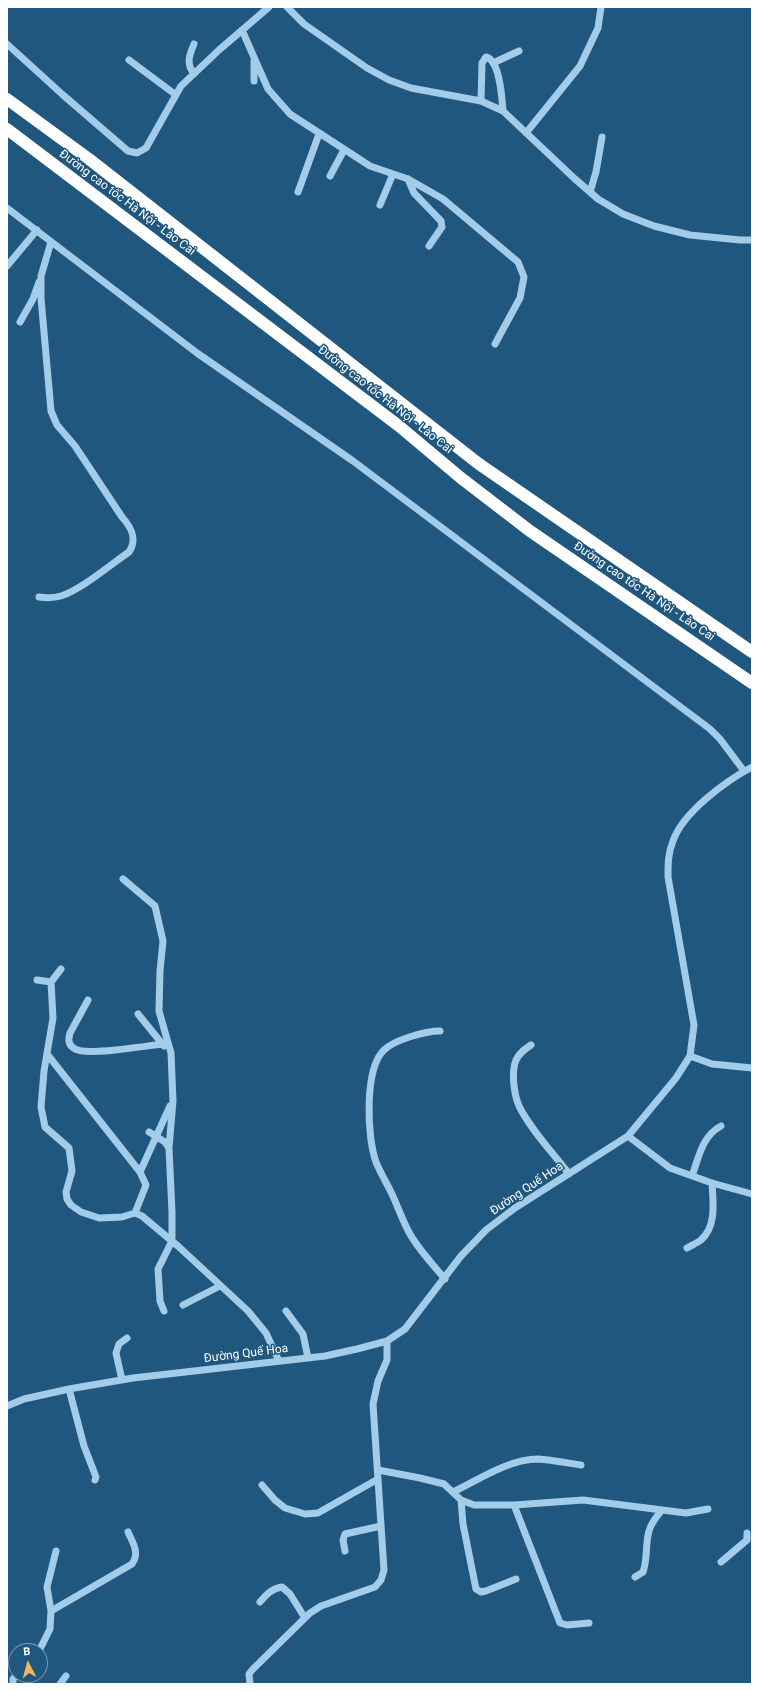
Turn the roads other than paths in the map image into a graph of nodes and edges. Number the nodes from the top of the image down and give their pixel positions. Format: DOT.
graph roads {
  1 [pos="269,7"];
  2 [pos="287,7"];
  3 [pos="601,7"];
  4 [pos="242,30"];
  5 [pos="7,44"];
  6 [pos="194,44"];
  7 [pos="519,51"];
  8 [pos="254,58"];
  9 [pos="129,60"];
  10 [pos="493,63"];
  11 [pos="194,74"];
  12 [pos="254,81"];
  13 [pos="176,95"];
  14 [pos="7,99"];
  15 [pos="481,101"];
  16 [pos="503,111"];
  17 [pos="7,129"];
  18 [pos="526,133"];
  19 [pos="319,134"];
  20 [pos="602,136"];
  21 [pos="344,150"];
  22 [pos="393,174"];
  23 [pos="330,176"];
  24 [pos="408,179"];
  25 [pos="298,192"];
  26 [pos="590,192"];
  27 [pos="380,205"];
  28 [pos="7,208"];
  29 [pos="37,230"];
  30 [pos="752,240"];
  31 [pos="50,242"];
  32 [pos="430,246"];
  33 [pos="7,266"];
  34 [pos="41,276"];
  35 [pos="20,322"];
  36 [pos="494,344"];
  37 [pos="39,597"];
  38 [pos="752,652"];
  39 [pos="752,683"];
  40 [pos="752,767"];
  41 [pos="744,771"];
  42 [pos="122,878"];
  43 [pos="61,969"];
  44 [pos="37,980"];
  45 [pos="51,982"];
  46 [pos="88,1000"];
  47 [pos="138,1014"];
  48 [pos="440,1031"];
  49 [pos="162,1044"];
  50 [pos="531,1045"];
  51 [pos="171,1052"];
  52 [pos="47,1054"];
  53 [pos="690,1056"];
  54 [pos="752,1068"];
  55 [pos="173,1101"];
  56 [pos="721,1126"];
  57 [pos="149,1132"];
  58 [pos="156,1136"];
  59 [pos="628,1136"];
  60 [pos="169,1148"];
  61 [pos="140,1172"];
  62 [pos="569,1174"];
  63 [pos="692,1176"];
  64 [pos="712,1183"];
  65 [pos="752,1194"];
  66 [pos="135,1213"];
  67 [pos="172,1242"];
  68 [pos="687,1248"];
  69 [pos="445,1279"];
  70 [pos="220,1286"];
  71 [pos="183,1305"];
  72 [pos="164,1311"];
  73 [pos="286,1311"];
  74 [pos="127,1338"];
  75 [pos="388,1341"];
  76 [pos="308,1358"];
  77 [pos="279,1361"];
  78 [pos="122,1380"];
  79 [pos="69,1389"];
  80 [pos="7,1406"];
  81 [pos="581,1465"];
  82 [pos="378,1470"];
  83 [pos="378,1479"];
  84 [pos="95,1480"];
  85 [pos="262,1485"];
  86 [pos="453,1492"];
  87 [pos="461,1500"];
  88 [pos="514,1505"];
  89 [pos="708,1509"];
  90 [pos="662,1510"];
  91 [pos="381,1526"];
  92 [pos="128,1532"];
  93 [pos="748,1533"];
  94 [pos="56,1551"];
  95 [pos="345,1551"];
  96 [pos="721,1562"];
  97 [pos="635,1577"];
  98 [pos="516,1579"];
  99 [pos="260,1602"];
  100 [pos="51,1611"];
  101 [pos="305,1618"];
  102 [pos="589,1623"];
  103 [pos="43,1643"];
  104 [pos="66,1676"];
  105 [pos="60,1684"];
  106 [pos="250,1684"];
  1 -- 4 [label="street"];
  2 -- 15 [label="street"];
  3 -- 18 [label="street"];
  4 -- 8 [label="street"];
  4 -- 11 [label="street"];
  5 -- 13 [label="street"];
  6 -- 11 [label="street"];
  7 -- 10 [label="street"];
  8 -- 12 [label="street"];
  8 -- 19 [label="street"];
  9 -- 13 [label="street"];
  10 -- 15 [label="street"];
  10 -- 16 [label="street"];
  11 -- 13 [label="street"];
  14 -- 38 [label="highway, Đường cao tốc Hà Nội - Lào Cai"];
  15 -- 16 [label="street"];
  16 -- 18 [label="street"];
  17 -- 39 [label="highway, Đường cao tốc Hà Nội - Lào Cai"];
  18 -- 26 [label="street"];
  19 -- 21 [label="street"];
  19 -- 25 [label="street"];
  20 -- 26 [label="street"];
  21 -- 22 [label="street"];
  21 -- 23 [label="street"];
  22 -- 24 [label="street"];
  22 -- 27 [label="street"];
  24 -- 32 [label="street"];
  24 -- 36 [label="street"];
  26 -- 30 [label="street"];
  28 -- 29 [label="street"];
  29 -- 31 [label="street"];
  29 -- 33 [label="street"];
  31 -- 34 [label="street"];
  31 -- 41 [label="street"];
  34 -- 35 [label="street"];
  34 -- 37 [label="street"];
  40 -- 41 [label="street, Đường Quế Hoa"];
  41 -- 53 [label="street, Đường Quế Hoa"];
  42 -- 51 [label="street"];
  43 -- 45 [label="street"];
  44 -- 45 [label="street"];
  45 -- 52 [label="street"];
  46 -- 49 [label="street"];
  47 -- 49 [label="street"];
  48 -- 69 [label="street"];
  49 -- 51 [label="street"];
  50 -- 62 [label="street"];
  51 -- 55 [label="street"];
  52 -- 61 [label="street"];
  52 -- 66 [label="street"];
  53 -- 54 [label="street"];
  53 -- 59 [label="street, Đường Quế Hoa"];
  55 -- 58 [label="street"];
  55 -- 60 [label="street"];
  56 -- 63 [label="street"];
  57 -- 58 [label="street"];
  58 -- 60 [label="street"];
  58 -- 61 [label="street"];
  59 -- 62 [label="street, Đường Quế Hoa"];
  59 -- 63 [label="street"];
  60 -- 67 [label="street"];
  61 -- 66 [label="street"];
  62 -- 69 [label="street, Đường Quế Hoa"];
  63 -- 64 [label="street"];
  64 -- 65 [label="street"];
  64 -- 68 [label="street"];
  66 -- 67 [label="street"];
  67 -- 70 [label="street"];
  67 -- 72 [label="street"];
  69 -- 75 [label="street, Đường Quế Hoa"];
  70 -- 71 [label="street"];
  70 -- 77 [label="street"];
  73 -- 76 [label="street"];
  74 -- 78 [label="street"];
  75 -- 76 [label="street, Đường Quế Hoa"];
  75 -- 82 [label="street"];
  76 -- 77 [label="street, Đường Quế Hoa"];
  77 -- 78 [label="street, Đường Quế Hoa"];
  78 -- 79 [label="street, Đường Quế Hoa"];
  79 -- 80 [label="street, Đường Quế Hoa"];
  79 -- 84 [label="street"];
  81 -- 86 [label="street"];
  82 -- 83 [label="street"];
  82 -- 86 [label="street"];
  83 -- 85 [label="street"];
  83 -- 91 [label="street"];
  86 -- 87 [label="street"];
  87 -- 88 [label="street"];
  87 -- 98 [label="street"];
  88 -- 90 [label="street"];
  88 -- 102 [label="street"];
  89 -- 90 [label="street"];
  90 -- 97 [label="street"];
  91 -- 95 [label="street"];
  91 -- 101 [label="street"];
  92 -- 100 [label="street"];
  93 -- 96 [label="street"];
  94 -- 100 [label="street"];
  99 -- 101 [label="street"];
  100 -- 103 [label="street"];
  101 -- 106 [label="street"];
  104 -- 105 [label="street"];
}
